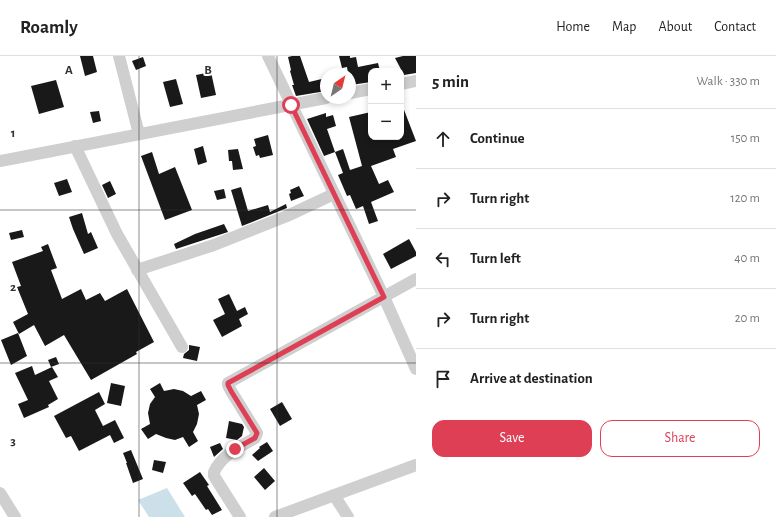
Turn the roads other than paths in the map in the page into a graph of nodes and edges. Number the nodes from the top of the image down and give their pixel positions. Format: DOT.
graph roads {
  1 [pos="118,56"];
  2 [pos="268,56"];
  3 [pos="416,81"];
  4 [pos="404,83"];
  5 [pos="368,90"];
  6 [pos="356,92"];
  7 [pos="320,99"];
  8 [pos="291,105"];
  9 [pos="139,134"];
  10 [pos="75,146"];
  11 [pos="0,161"];
  12 [pos="334,194"];
  13 [pos="138,270"];
  14 [pos="416,279"];
  15 [pos="384,297"];
  16 [pos="182,347"];
  17 [pos="416,369"];
  18 [pos="416,465"];
  19 [pos="0,493"];
  20 [pos="334,495"];
  21 [pos="15,517"];
  22 [pos="240,517"];
  23 [pos="275,517"];
  24 [pos="348,517"];
  1 -- 9 [label="street"];
  2 -- 8 [label="street"];
  3 -- 4 [label="street"];
  5 -- 6 [label="street"];
  7 -- 8 [label="street"];
  8 -- 9 [label="street"];
  8 -- 12 [label="street"];
  9 -- 10 [label="street"];
  10 -- 11 [label="street"];
  10 -- 13 [label="street"];
  12 -- 13 [label="street"];
  12 -- 15 [label="street"];
  13 -- 16 [label="street"];
  14 -- 15 [label="street"];
  15 -- 17 [label="street"];
  15 -- 22 [label="street"];
  18 -- 20 [label="street"];
  19 -- 21 [label="street"];
  20 -- 23 [label="street"];
  20 -- 24 [label="street"];
}
